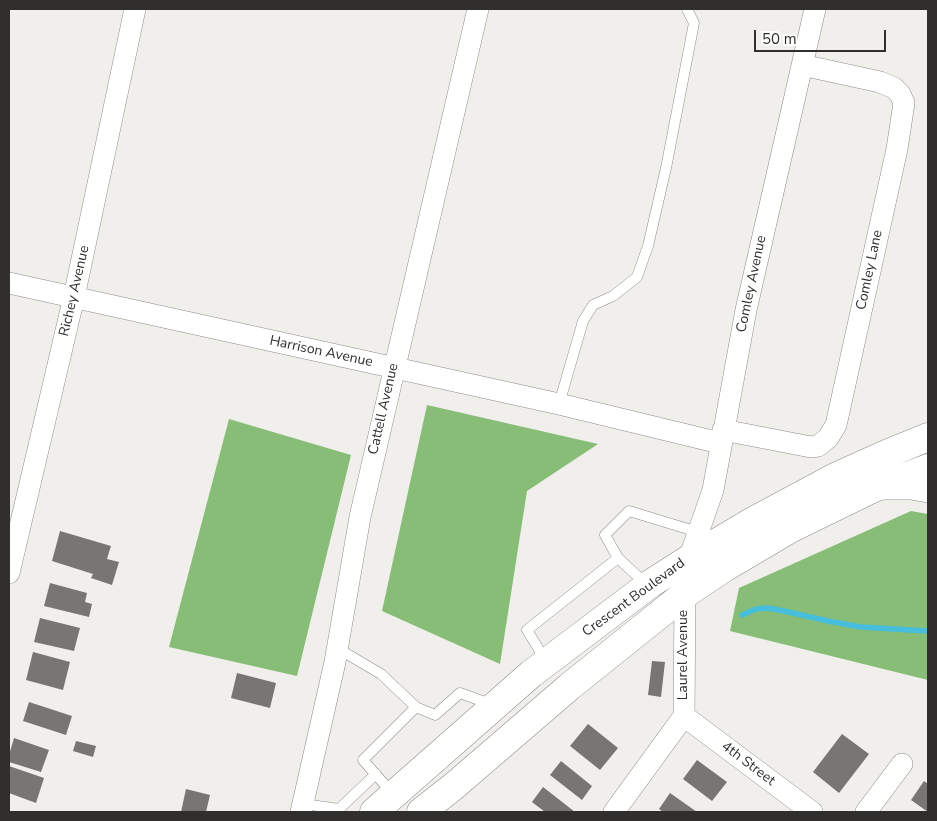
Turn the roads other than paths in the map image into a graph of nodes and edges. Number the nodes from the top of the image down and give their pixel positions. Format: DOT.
graph roads {
  1 [pos="135,9"];
  2 [pos="478,9"];
  3 [pos="687,9"];
  4 [pos="815,9"];
  5 [pos="802,65"];
  6 [pos="9,283"];
  7 [pos="74,298"];
  8 [pos="394,368"];
  9 [pos="559,404"];
  10 [pos="722,437"];
  11 [pos="928,437"];
  12 [pos="928,468"];
  13 [pos="872,489"];
  14 [pos="928,492"];
  15 [pos="698,532"];
  16 [pos="618,558"];
  17 [pos="689,559"];
  18 [pos="9,573"];
  19 [pos="648,585"];
  20 [pos="685,594"];
  21 [pos="337,648"];
  22 [pos="547,662"];
  23 [pos="495,706"];
  24 [pos="416,707"];
  25 [pos="684,716"];
  26 [pos="902,764"];
  27 [pos="376,774"];
  28 [pos="384,804"];
  29 [pos="302,808"];
  30 [pos="421,812"];
  31 [pos="614,812"];
  32 [pos="812,812"];
  33 [pos="866,812"];
  1 -- 7 [label="street, Richey Avenue"];
  2 -- 8 [label="street, Cattell Avenue"];
  3 -- 9 [label="lane"];
  4 -- 5 [label="street, Comley Avenue"];
  5 -- 10 [label="street, Comley Avenue"];
  5 -- 10 [label="street, Comley Lane"];
  6 -- 7 [label="street, Harrison Avenue"];
  7 -- 8 [label="street, Harrison Avenue"];
  7 -- 18 [label="street, Richey Avenue"];
  8 -- 9 [label="street, Harrison Avenue"];
  8 -- 21 [label="street, Cattell Avenue"];
  9 -- 10 [label="street, Harrison Avenue"];
  10 -- 15 [label="street, Comley Avenue"];
  11 -- 17 [label="highway, Crescent Boulevard"];
  12 -- 13 [label="highway, Crescent Boulevard"];
  13 -- 14 [label="street"];
  13 -- 20 [label="highway, Crescent Boulevard"];
  15 -- 16 [label="lane"];
  15 -- 17 [label="street, Comley Avenue"];
  16 -- 19 [label="lane"];
  16 -- 22 [label="lane"];
  17 -- 19 [label="highway, Crescent Boulevard"];
  19 -- 22 [label="highway, Crescent Boulevard"];
  20 -- 25 [label="street, Laurel Avenue"];
  20 -- 30 [label="highway, Crescent Boulevard"];
  21 -- 24 [label="lane"];
  21 -- 29 [label="street, Cattell Avenue"];
  22 -- 23 [label="highway, Crescent Boulevard"];
  23 -- 24 [label="lane"];
  23 -- 28 [label="highway, Crescent Boulevard"];
  24 -- 27 [label="lane"];
  25 -- 31 [label="street, Laurel Avenue"];
  25 -- 32 [label="street, 4th Street"];
  26 -- 33 [label="street"];
  27 -- 28 [label="lane"];
  27 -- 29 [label="lane"];
}
